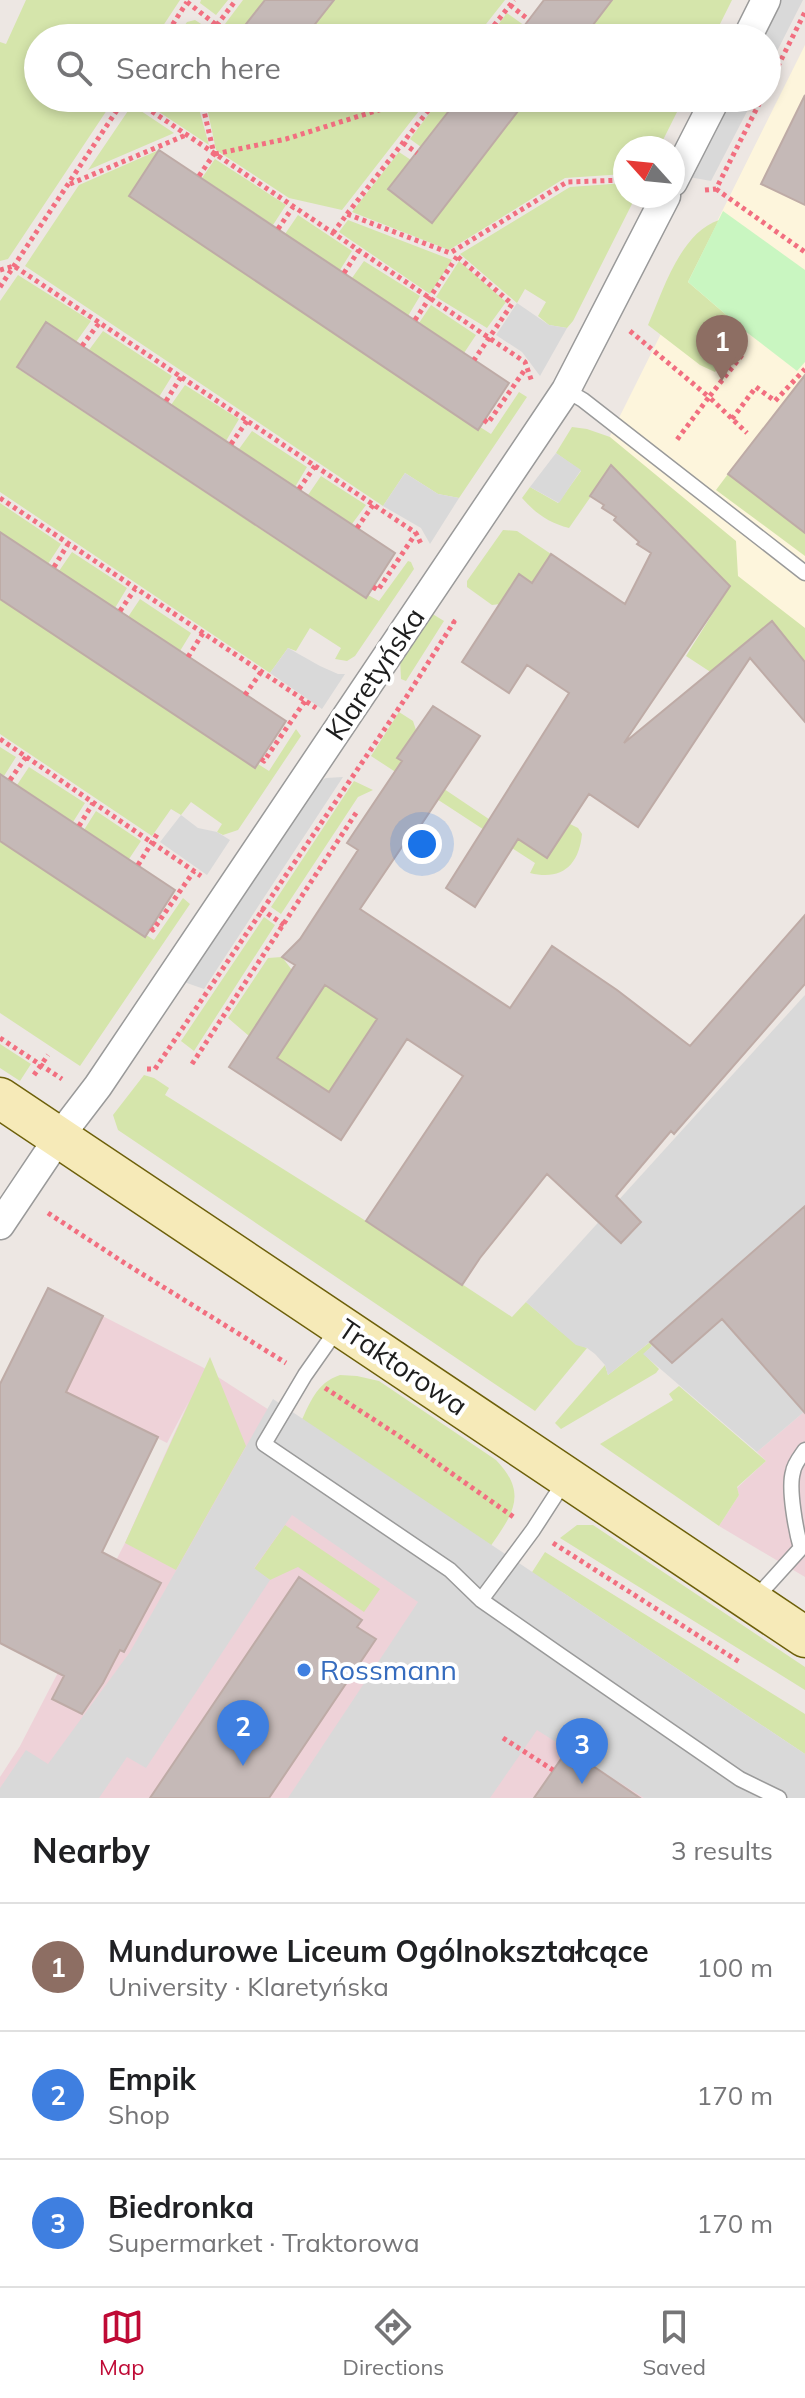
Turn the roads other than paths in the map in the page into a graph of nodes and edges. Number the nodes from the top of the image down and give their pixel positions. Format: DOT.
graph roads {
  1 [pos="766,0"];
  2 [pos="754,24"];
  3 [pos="709,112"];
  4 [pos="685,159"];
  5 [pos="660,208"];
  6 [pos="566,390"];
  7 [pos="805,573"];
  8 [pos="13,1092"];
  9 [pos="59,1137"];
  10 [pos="0,1225"];
  11 [pos="340,1325"];
  12 [pos="805,1450"];
  13 [pos="567,1476"];
  14 [pos="803,1549"];
  15 [pos="481,1600"];
  16 [pos="753,1602"];
  17 [pos="805,1637"];
  18 [pos="779,1798"];
  1 -- 2 [label="street"];
  3 -- 4 [label="street"];
  5 -- 6 [label="street, Klaretyńska"];
  6 -- 7 [label="lane"];
  6 -- 9 [label="street, Klaretyńska"];
  8 -- 9 [label="main road, Traktorowa"];
  9 -- 10 [label="street, Klaretyńska"];
  9 -- 11 [label="main road, Traktorowa"];
  11 -- 13 [label="main road, Traktorowa"];
  11 -- 15 [label="lane"];
  12 -- 14 [label="lane"];
  13 -- 15 [label="lane"];
  13 -- 16 [label="main road, Traktorowa"];
  14 -- 16 [label="lane"];
  15 -- 18 [label="lane"];
  16 -- 17 [label="main road, Traktorowa"];
}
